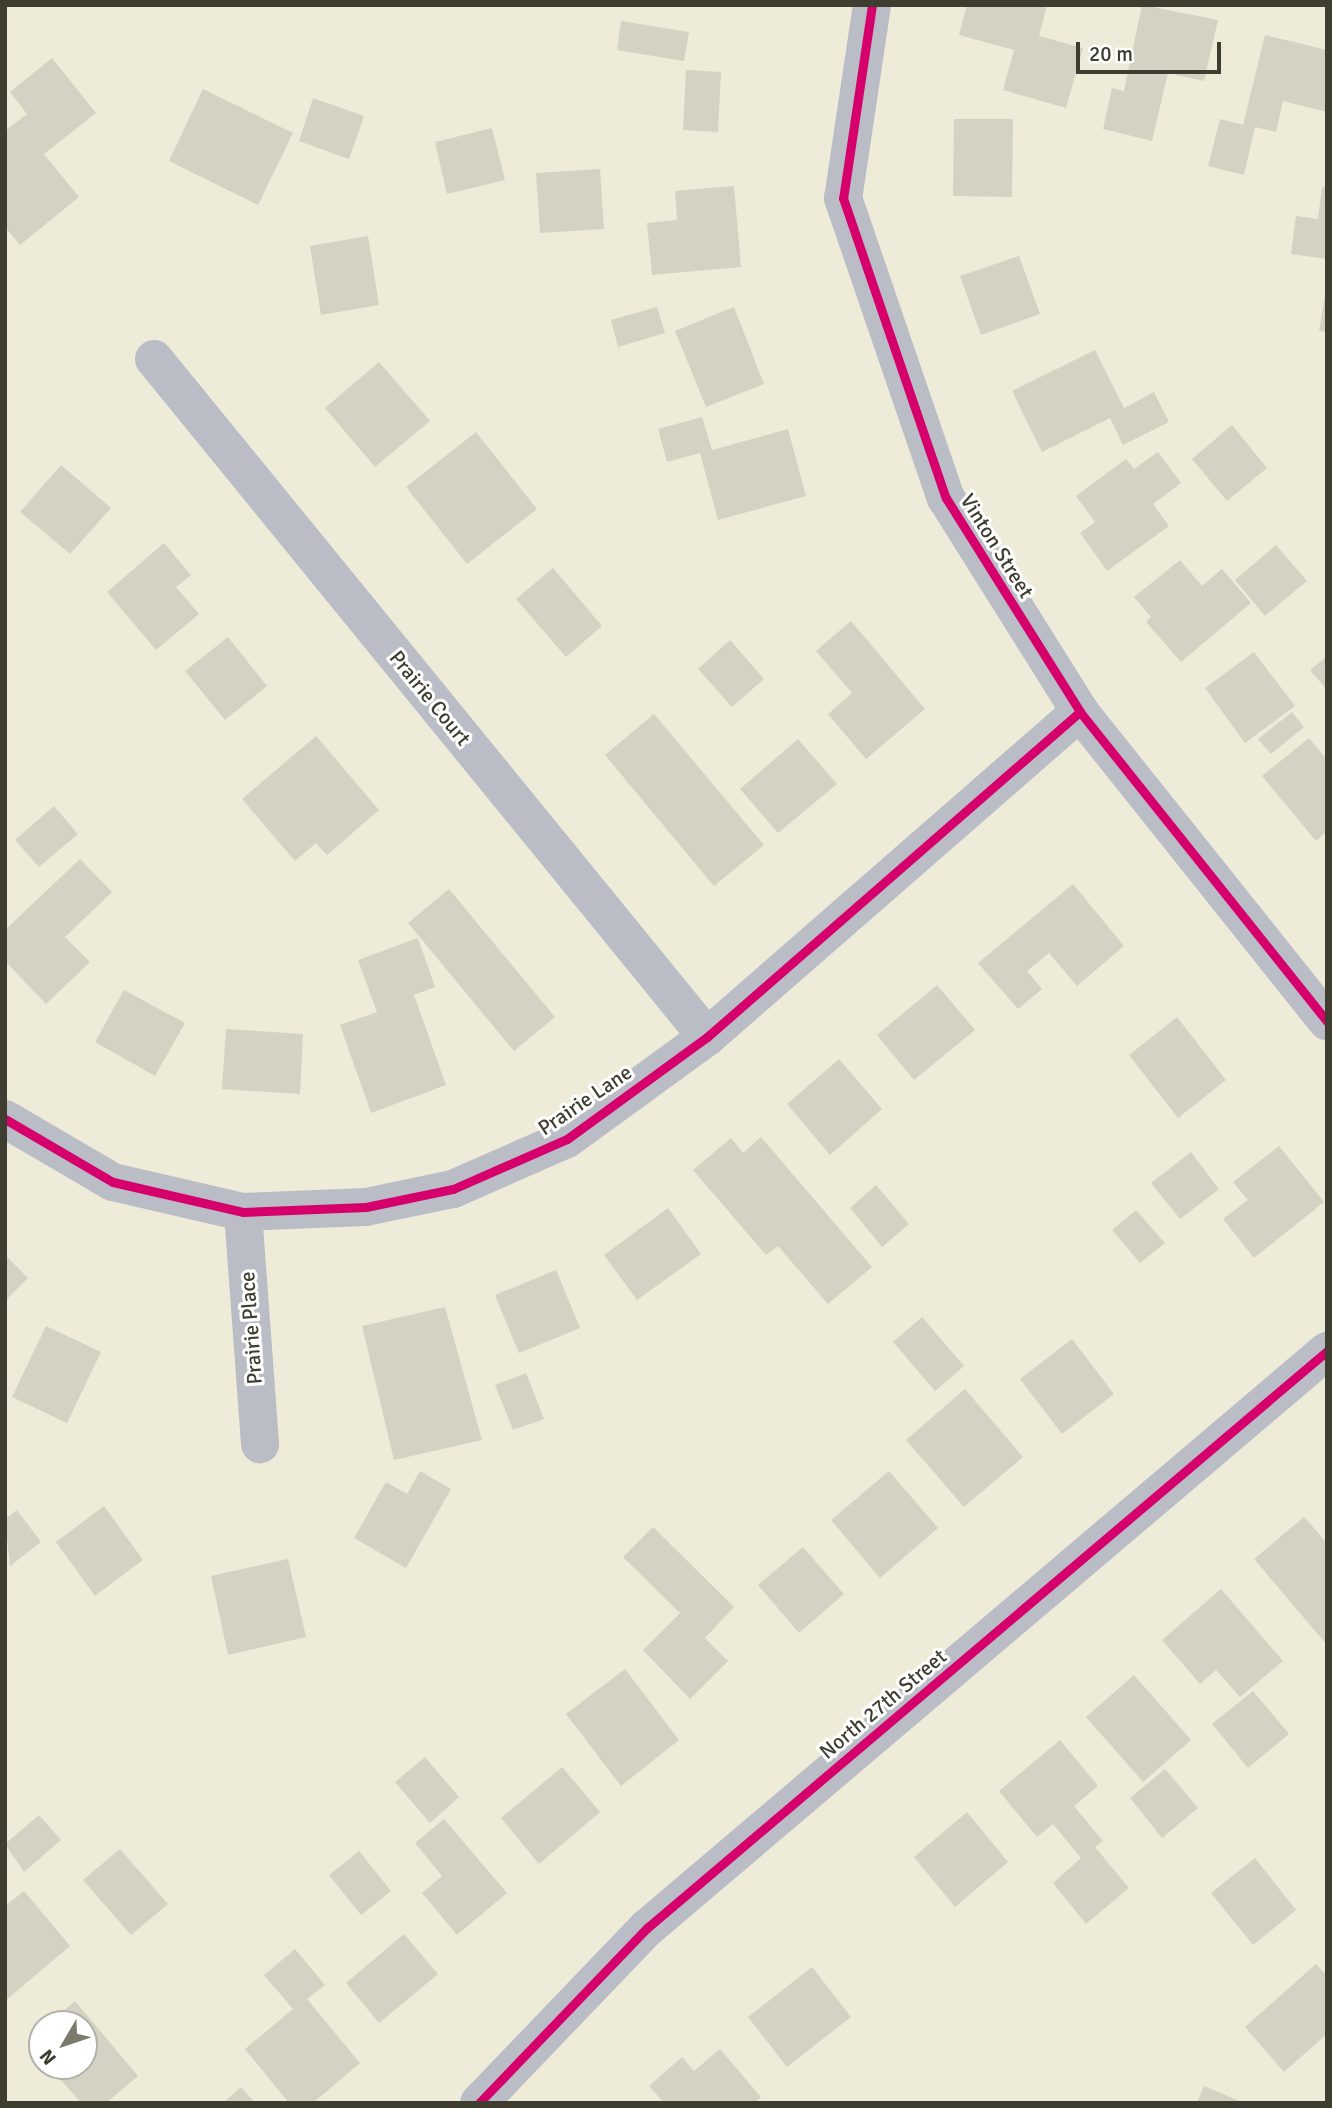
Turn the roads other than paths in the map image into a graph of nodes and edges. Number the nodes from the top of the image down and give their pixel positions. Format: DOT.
graph roads {
  1 [pos="872,5"];
  2 [pos="154,359"];
  3 [pos="1080,712"];
  4 [pos="1327,1021"];
  5 [pos="707,1037"];
  6 [pos="5,1119"];
  7 [pos="243,1212"];
  8 [pos="1327,1350"];
  9 [pos="260,1444"];
  10 [pos="479,2103"];
  1 -- 3 [label="street, Vinton Street"];
  2 -- 5 [label="street, Prairie Court"];
  3 -- 4 [label="street, Vinton Street"];
  3 -- 5 [label="street, Prairie Lane"];
  5 -- 7 [label="street, Prairie Lane"];
  6 -- 7 [label="street, Prairie Lane"];
  7 -- 9 [label="street, Prairie Place"];
  8 -- 10 [label="street, North 27th Street"];
}
